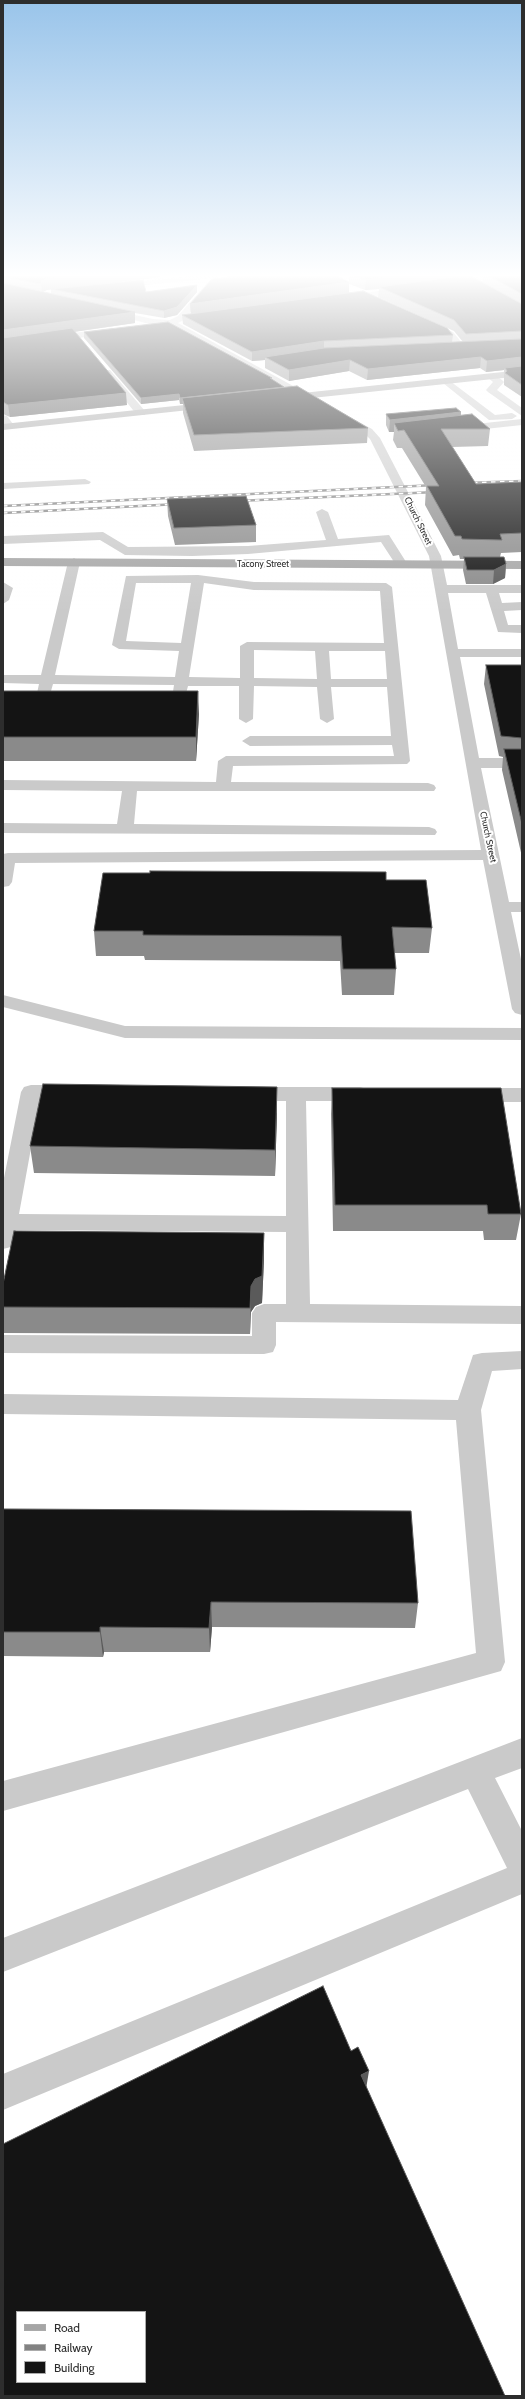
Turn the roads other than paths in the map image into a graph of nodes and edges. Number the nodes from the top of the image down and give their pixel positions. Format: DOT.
graph roads {
  1 [pos="120,388"];
  2 [pos="291,388"];
  3 [pos="381,388"];
  4 [pos="455,388"];
  5 [pos="493,388"];
  6 [pos="305,396"];
  7 [pos="274,399"];
  8 [pos="227,404"];
  9 [pos="141,413"];
  10 [pos="522,414"];
  11 [pos="522,422"];
  12 [pos="5,424"];
  13 [pos="444,431"];
  14 [pos="390,437"];
  15 [pos="375,438"];
  16 [pos="85,482"];
  17 [pos="3,486"];
  18 [pos="322,512"];
  19 [pos="3,540"];
  20 [pos="333,542"];
  21 [pos="3,562"];
  22 [pos="74,562"];
  23 [pos="435,564"];
  24 [pos="402,565"];
  25 [pos="522,565"];
  26 [pos="198,579"];
  27 [pos="3,586"];
  28 [pos="440,589"];
  29 [pos="491,589"];
  30 [pos="522,589"];
  31 [pos="3,600"];
  32 [pos="496,606"];
  33 [pos="522,606"];
  34 [pos="522,629"];
  35 [pos="390,646"];
  36 [pos="187,647"];
  37 [pos="322,647"];
  38 [pos="453,652"];
  39 [pos="522,653"];
  40 [pos="3,679"];
  41 [pos="47,679"];
  42 [pos="180,680"];
  43 [pos="247,682"];
  44 [pos="324,683"];
  45 [pos="393,683"];
  46 [pos="3,702"];
  47 [pos="42,702"];
  48 [pos="57,702"];
  49 [pos="148,702"];
  50 [pos="246,719"];
  51 [pos="326,719"];
  52 [pos="399,740"];
  53 [pos="250,741"];
  54 [pos="472,763"];
  55 [pos="522,763"];
  56 [pos="3,785"];
  57 [pos="130,786"];
  58 [pos="223,786"];
  59 [pos="428,788"];
  60 [pos="3,828"];
  61 [pos="125,829"];
  62 [pos="429,832"];
  63 [pos="492,855"];
  64 [pos="3,882"];
  65 [pos="502,907"];
  66 [pos="522,907"];
  67 [pos="3,1001"];
  68 [pos="522,1009"];
  69 [pos="522,1034"];
  70 [pos="93,1093"];
  71 [pos="226,1093"];
  72 [pos="296,1094"];
  73 [pos="382,1094"];
  74 [pos="452,1095"];
  75 [pos="522,1095"];
  76 [pos="297,1224"];
  77 [pos="4,1228"];
  78 [pos="298,1313"];
  79 [pos="522,1315"];
  80 [pos="3,1344"];
  81 [pos="522,1360"];
  82 [pos="3,1404"];
  83 [pos="468,1410"];
  84 [pos="522,1753"];
  85 [pos="475,1771"];
  86 [pos="3,1796"];
  87 [pos="522,1864"];
  88 [pos="522,1878"];
  89 [pos="3,1955"];
  90 [pos="3,2092"];
  1 -- 9 [label="street"];
  2 -- 6 [label="street, Church Street"];
  3 -- 6 [label="main road"];
  4 -- 10 [label="street"];
  5 -- 10 [label="street"];
  6 -- 7 [label="main road"];
  6 -- 15 [label="street, Church Street"];
  8 -- 9 [label="main road"];
  9 -- 12 [label="main road"];
  11 -- 13 [label="street"];
  14 -- 15 [label="street"];
  15 -- 23 [label="street, Church Street"];
  16 -- 17 [label="street"];
  18 -- 20 [label="street"];
  19 -- 20 [label="street"];
  20 -- 24 [label="street"];
  21 -- 22 [label="main road, Tacony Street"];
  22 -- 24 [label="main road, Tacony Street"];
  22 -- 41 [label="street"];
  23 -- 24 [label="main road, Tacony Street"];
  23 -- 25 [label="main road, Tacony Street"];
  23 -- 28 [label="street, Church Street"];
  26 -- 35 [label="street"];
  26 -- 36 [label="street"];
  26 -- 36 [label="street"];
  27 -- 31 [label="street"];
  28 -- 29 [label="street"];
  28 -- 38 [label="street, Church Street"];
  29 -- 30 [label="street"];
  29 -- 32 [label="street"];
  32 -- 33 [label="street"];
  32 -- 34 [label="street"];
  35 -- 37 [label="street"];
  35 -- 45 [label="street"];
  36 -- 42 [label="street"];
  37 -- 43 [label="street"];
  37 -- 44 [label="street"];
  38 -- 39 [label="street"];
  38 -- 54 [label="street, Church Street"];
  40 -- 41 [label="street"];
  41 -- 42 [label="street"];
  41 -- 47 [label="street"];
  42 -- 43 [label="street"];
  42 -- 49 [label="street"];
  43 -- 44 [label="street"];
  43 -- 50 [label="street"];
  44 -- 45 [label="street"];
  44 -- 51 [label="street"];
  45 -- 52 [label="street"];
  46 -- 47 [label="street"];
  47 -- 48 [label="street"];
  52 -- 53 [label="street"];
  52 -- 58 [label="street"];
  54 -- 55 [label="street"];
  54 -- 63 [label="street, Church Street"];
  56 -- 57 [label="street"];
  57 -- 58 [label="street"];
  57 -- 61 [label="street"];
  58 -- 59 [label="street"];
  60 -- 61 [label="street"];
  61 -- 62 [label="street"];
  63 -- 64 [label="street"];
  63 -- 65 [label="street, Church Street"];
  65 -- 66 [label="street"];
  65 -- 68 [label="street, Church Street"];
  67 -- 69 [label="street"];
  70 -- 77 [label="street"];
  71 -- 72 [label="street"];
  72 -- 73 [label="street"];
  72 -- 76 [label="street"];
  74 -- 75 [label="street"];
  76 -- 77 [label="street"];
  76 -- 78 [label="street"];
  78 -- 79 [label="street"];
  78 -- 80 [label="street"];
  81 -- 83 [label="street"];
  82 -- 83 [label="street"];
  83 -- 86 [label="street"];
  84 -- 85 [label="street"];
  85 -- 87 [label="street"];
  85 -- 89 [label="street"];
  88 -- 90 [label="street"];
}
